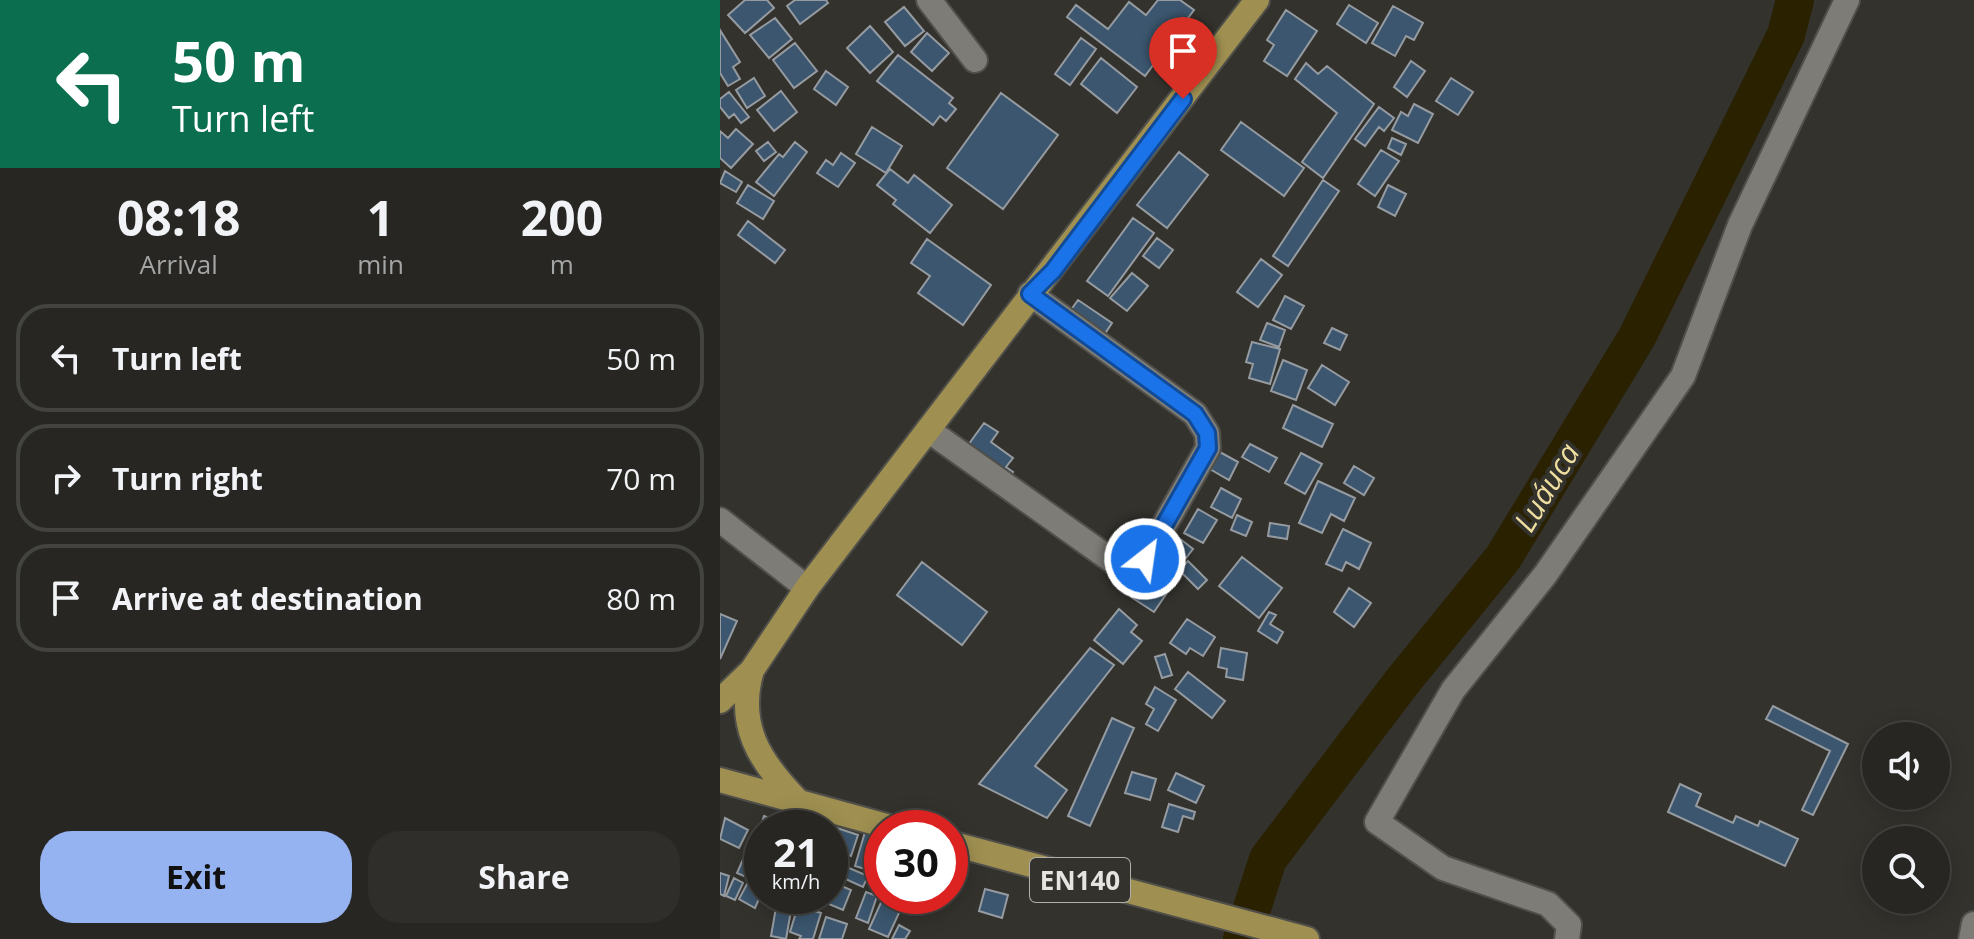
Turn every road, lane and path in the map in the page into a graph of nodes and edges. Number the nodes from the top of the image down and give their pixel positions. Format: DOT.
graph roads {
  1 [pos="929,0"];
  2 [pos="1257,0"];
  3 [pos="1847,0"];
  4 [pos="975,60"];
  5 [pos="1030,294"];
  6 [pos="928,430"];
  7 [pos="720,520"];
  8 [pos="807,588"];
  9 [pos="752,670"];
  10 [pos="720,701"];
  11 [pos="720,780"];
  12 [pos="799,802"];
  13 [pos="864,820"];
  14 [pos="968,848"];
  15 [pos="1974,924"];
  16 [pos="1307,939"];
  17 [pos="1567,939"];
  18 [pos="1971,939"];
  1 -- 4 [label="street"];
  2 -- 5 [label="main road"];
  3 -- 17 [label="street"];
  5 -- 6 [label="main road"];
  5 -- 6 [label="street"];
  6 -- 8 [label="main road"];
  7 -- 8 [label="street"];
  8 -- 9 [label="main road"];
  9 -- 10 [label="main road"];
  9 -- 12 [label="main road"];
  11 -- 12 [label="main road"];
  12 -- 13 [label="main road"];
  14 -- 16 [label="main road, EN140"];
  15 -- 18 [label="street"];
}
